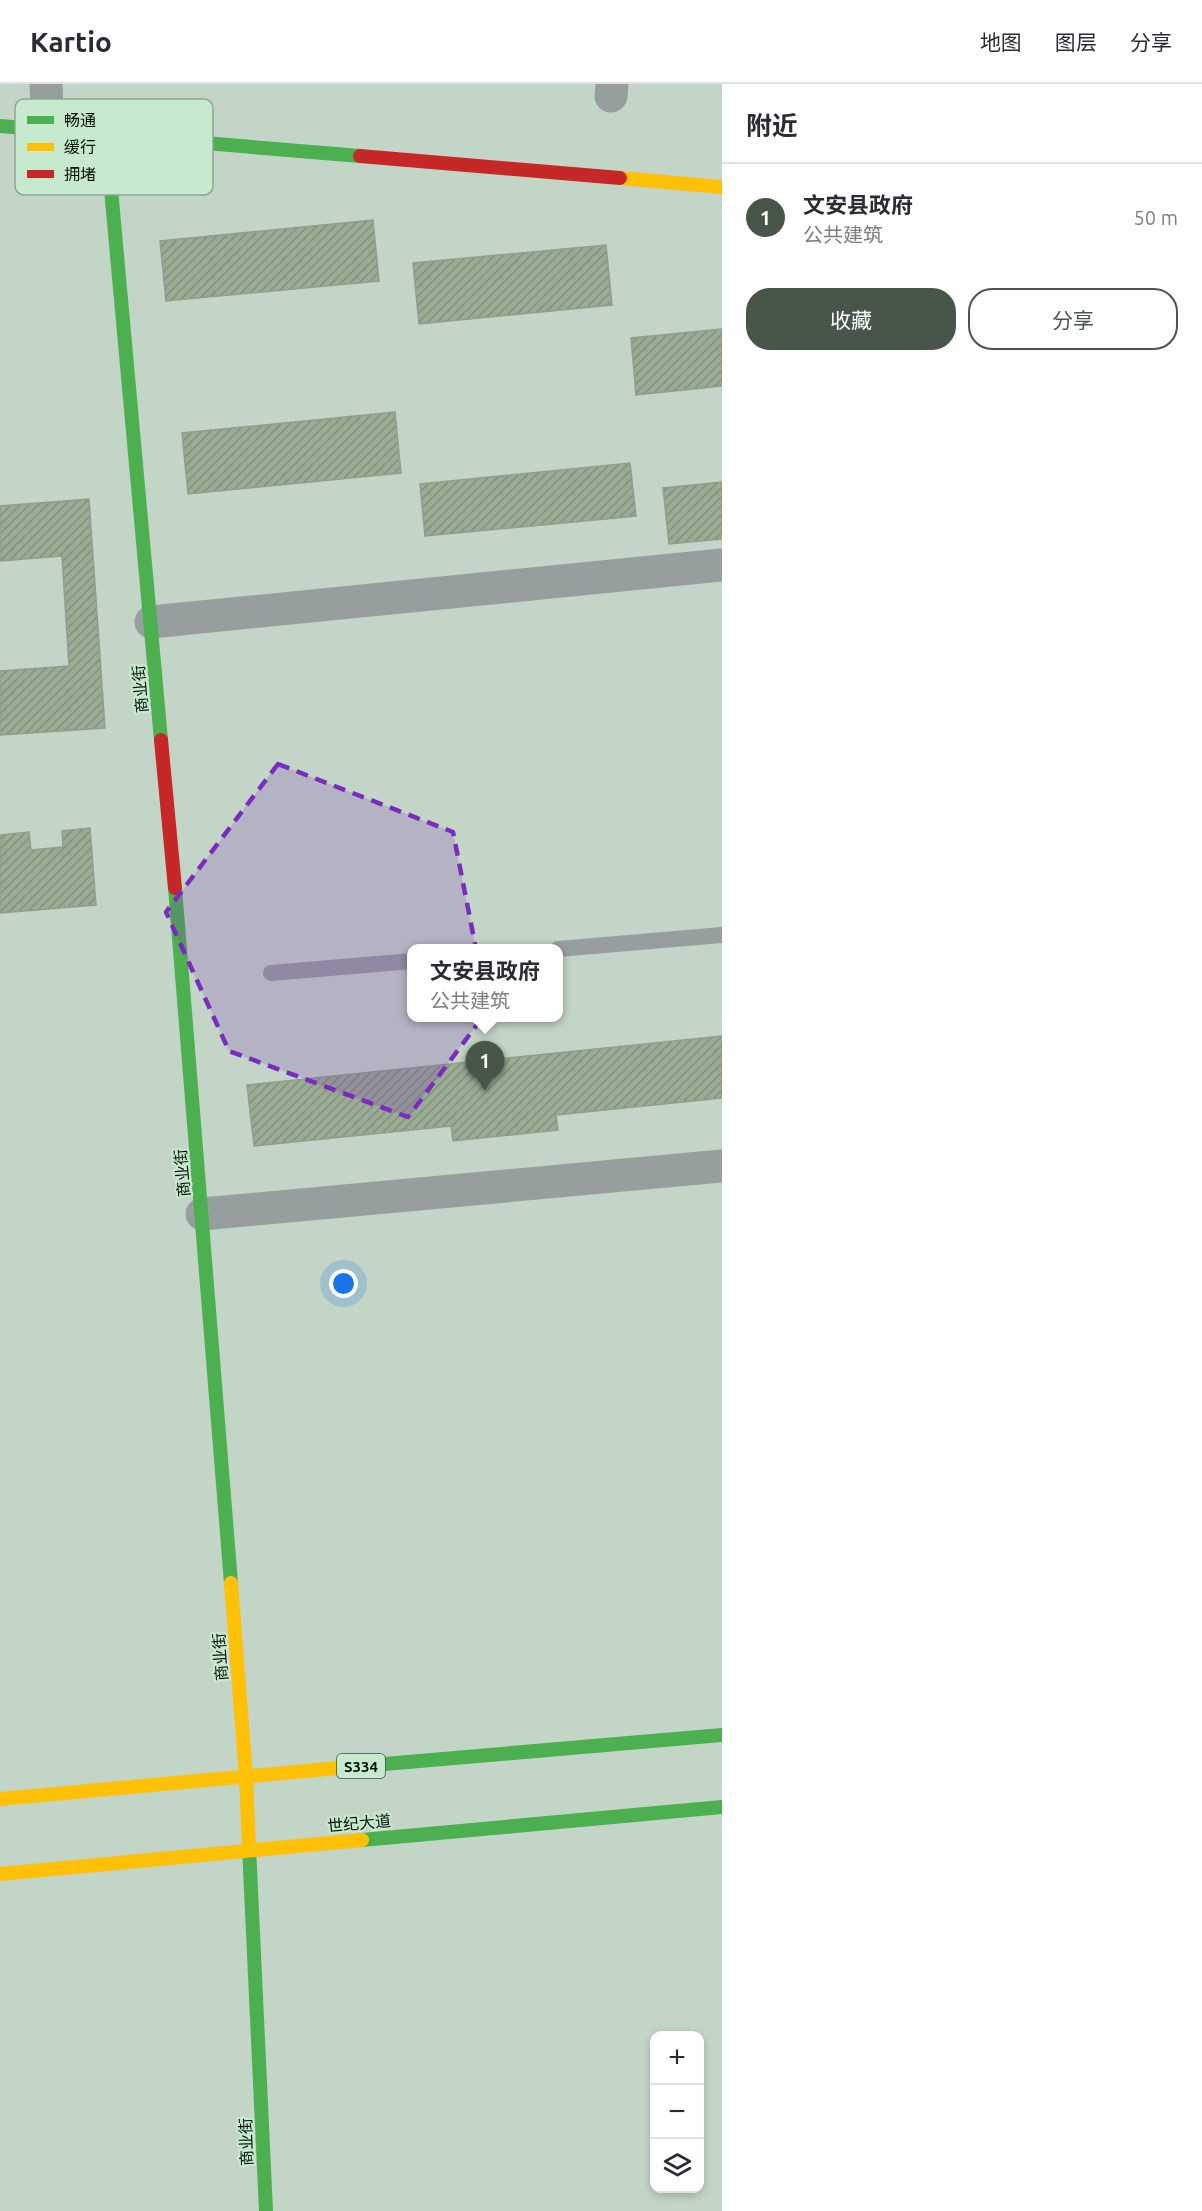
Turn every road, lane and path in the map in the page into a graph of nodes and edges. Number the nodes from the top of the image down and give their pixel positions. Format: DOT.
graph roads {
  1 [pos="46,84"];
  2 [pos="47,99"];
  3 [pos="0,126"];
  4 [pos="15,127"];
  5 [pos="213,143"];
  6 [pos="722,187"];
  7 [pos="112,195"];
  8 [pos="722,565"];
  9 [pos="151,622"];
  10 [pos="722,935"];
  11 [pos="563,949"];
  12 [pos="407,961"];
  13 [pos="271,973"];
  14 [pos="722,1166"];
  15 [pos="202,1214"];
  16 [pos="722,1736"];
  17 [pos="246,1776"];
  18 [pos="0,1799"];
  19 [pos="722,1807"];
  20 [pos="250,1850"];
  21 [pos="0,1874"];
  22 [pos="266,2211"];
  1 -- 2 [label="street"];
  3 -- 4 [label="street"];
  5 -- 6 [label="street"];
  7 -- 9 [label="street, 商业街"];
  8 -- 9 [label="street"];
  9 -- 15 [label="street, 商业街"];
  10 -- 11 [label="lane"];
  12 -- 13 [label="lane"];
  14 -- 15 [label="street"];
  15 -- 17 [label="street, 商业街"];
  16 -- 17 [label="street, S334"];
  17 -- 18 [label="street, S334"];
  17 -- 20 [label="street, 商业街"];
  19 -- 20 [label="street, 世纪大道"];
  20 -- 21 [label="street, 世纪大道"];
  20 -- 22 [label="street, 商业街"];
}
